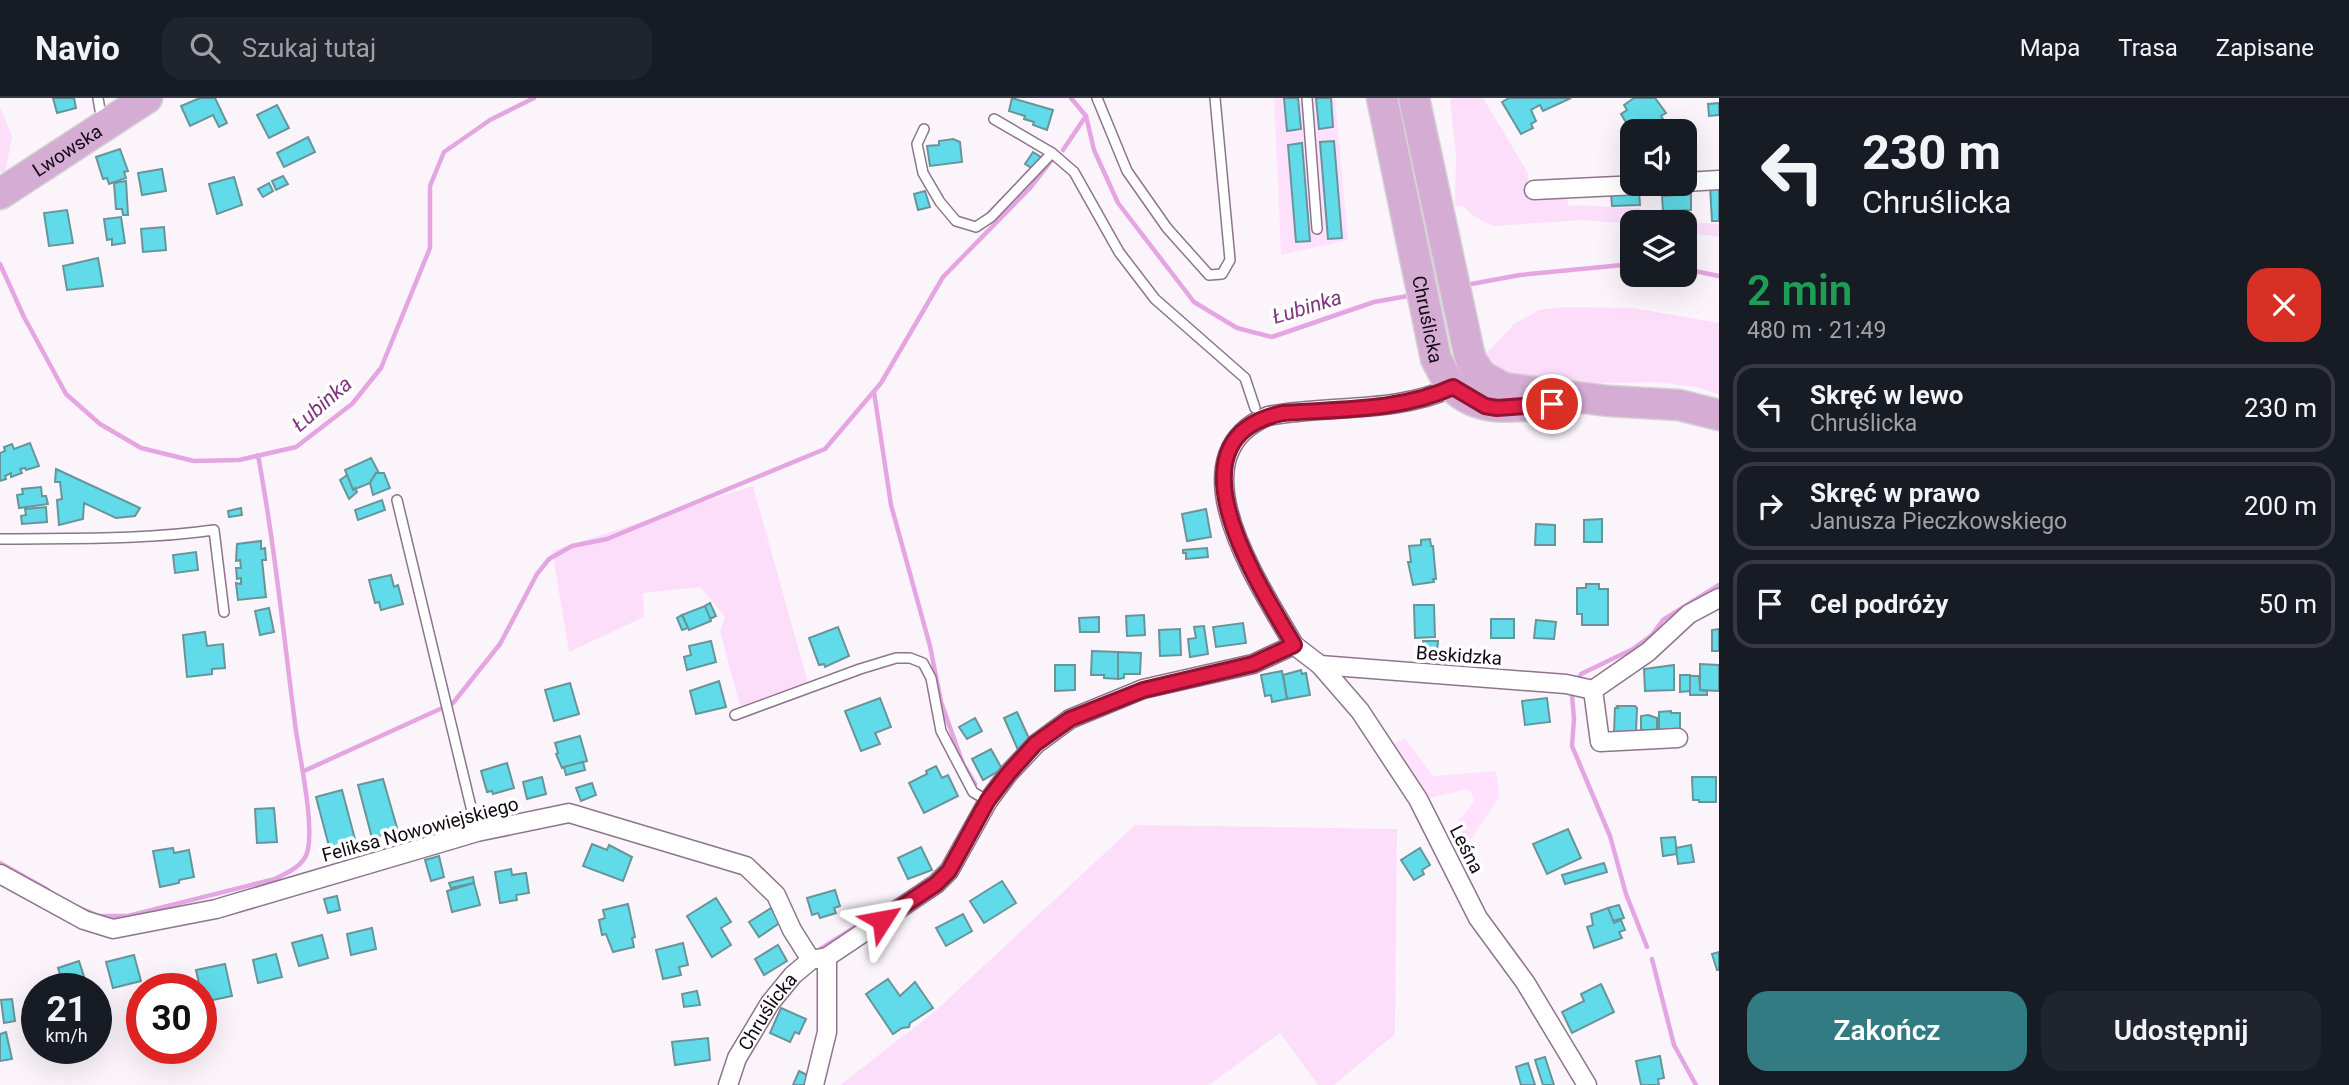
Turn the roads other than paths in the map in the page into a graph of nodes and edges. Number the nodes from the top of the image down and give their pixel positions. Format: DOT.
graph roads {
  1 [pos="147,98"];
  2 [pos="1097,98"];
  3 [pos="1216,98"];
  4 [pos="1307,98"];
  5 [pos="1382,98"];
  6 [pos="1415,104"];
  7 [pos="103,110"];
  8 [pos="993,119"];
  9 [pos="924,130"];
  10 [pos="1052,153"];
  11 [pos="1719,180"];
  12 [pos="1697,181"];
  13 [pos="11,186"];
  14 [pos="1620,186"];
  15 [pos="1534,191"];
  16 [pos="1317,229"];
  17 [pos="1476,364"];
  18 [pos="1453,387"];
  19 [pos="1608,401"];
  20 [pos="1255,408"];
  21 [pos="1719,415"];
  22 [pos="397,500"];
  23 [pos="0,538"];
  24 [pos="1719,598"];
  25 [pos="224,612"];
  26 [pos="1294,645"];
  27 [pos="1320,665"];
  28 [pos="1581,687"];
  29 [pos="735,715"];
  30 [pos="1678,738"];
  31 [pos="988,800"];
  32 [pos="477,832"];
  33 [pos="0,874"];
  34 [pos="819,959"];
  35 [pos="728,1085"];
  36 [pos="814,1085"];
  37 [pos="1587,1085"];
  1 -- 7 [label="main road, Lwowska"];
  2 -- 3 [label="lane"];
  4 -- 16 [label="lane"];
  5 -- 18 [label="main road, Chruślicka"];
  6 -- 17 [label="main road, Chruślicka"];
  7 -- 13 [label="main road, Lwowska"];
  8 -- 10 [label="lane"];
  9 -- 10 [label="lane"];
  10 -- 20 [label="lane"];
  11 -- 12 [label="street"];
  14 -- 15 [label="street"];
  17 -- 18 [label="main road"];
  17 -- 19 [label="main road"];
  18 -- 19 [label="main road"];
  18 -- 26 [label="street, Chruślicka"];
  19 -- 21 [label="main road"];
  22 -- 32 [label="lane"];
  23 -- 25 [label="lane"];
  24 -- 28 [label="street"];
  26 -- 27 [label="street, Leśna"];
  26 -- 31 [label="street, Chruślicka"];
  27 -- 28 [label="street, Beskidzka"];
  27 -- 37 [label="street, Leśna"];
  28 -- 30 [label="street"];
  29 -- 31 [label="lane"];
  31 -- 34 [label="street, Chruślicka"];
  32 -- 33 [label="street, Feliksa Nowowiejskiego"];
  32 -- 34 [label="street, Feliksa Nowowiejskiego"];
  34 -- 35 [label="street, Chruślicka"];
  34 -- 36 [label="street, Chruślicka"];
}
